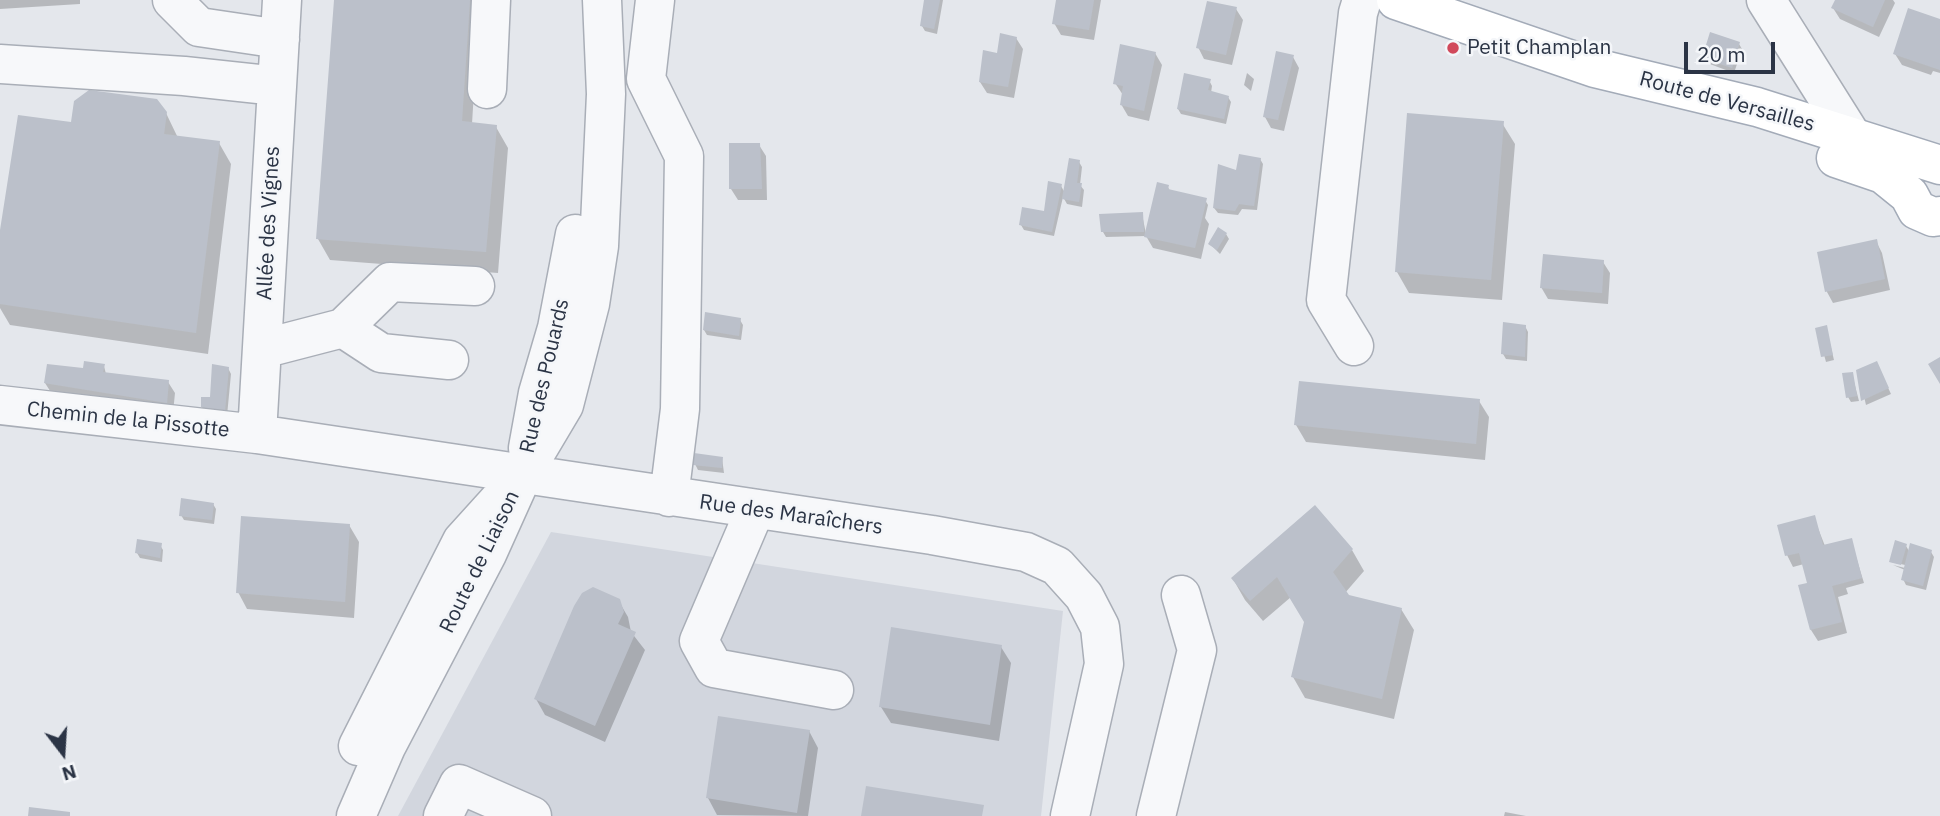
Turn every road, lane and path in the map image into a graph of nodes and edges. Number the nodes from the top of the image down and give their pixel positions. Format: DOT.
graph roads {
  1 [pos="172,0"];
  2 [pos="491,0"];
  3 [pos="580,0"];
  4 [pos="602,0"];
  5 [pos="655,0"];
  6 [pos="1362,0"];
  7 [pos="1396,0"];
  8 [pos="1766,0"];
  9 [pos="281,17"];
  10 [pos="0,64"];
  11 [pos="1595,68"];
  12 [pos="277,86"];
  13 [pos="487,89"];
  14 [pos="1852,135"];
  15 [pos="1939,165"];
  16 [pos="1930,215"];
  17 [pos="475,286"];
  18 [pos="343,328"];
  19 [pos="1354,346"];
  20 [pos="262,349"];
  21 [pos="449,359"];
  22 [pos="0,405"];
  23 [pos="257,434"];
  24 [pos="523,474"];
  25 [pos="669,497"];
  26 [pos="755,510"];
  27 [pos="1181,595"];
  28 [pos="834,690"];
  29 [pos="331,816"];
  30 [pos="356,816"];
  31 [pos="443,816"];
  32 [pos="532,816"];
  33 [pos="1070,816"];
  34 [pos="1156,816"];
  1 -- 9 [label="street"];
  2 -- 13 [label="street"];
  3 -- 24 [label="street, Rue des Pouards"];
  4 -- 24 [label="street, Rue des Pouards"];
  5 -- 25 [label="street"];
  6 -- 19 [label="street"];
  7 -- 11 [label="main road, Route de Versailles"];
  8 -- 14 [label="street"];
  9 -- 12 [label="street, Allée des Vignes"];
  10 -- 12 [label="street"];
  11 -- 14 [label="main road, Route de Versailles"];
  11 -- 16 [label="main road"];
  12 -- 20 [label="street, Allée des Vignes"];
  14 -- 15 [label="main road, Route de Versailles"];
  15 -- 16 [label="main road"];
  17 -- 18 [label="street"];
  18 -- 20 [label="street"];
  18 -- 21 [label="street"];
  20 -- 23 [label="street, Allée des Vignes"];
  22 -- 23 [label="street, Chemin de la Pissotte"];
  23 -- 24 [label="street, Rue des Maraîchers"];
  24 -- 25 [label="street, Rue des Maraîchers"];
  24 -- 29 [label="street, Route de Liaison"];
  24 -- 30 [label="street, Route de Liaison"];
  25 -- 26 [label="street, Rue des Maraîchers"];
  26 -- 28 [label="street"];
  26 -- 33 [label="street, Rue des Maraîchers"];
  27 -- 34 [label="street"];
  31 -- 32 [label="street"];
}
